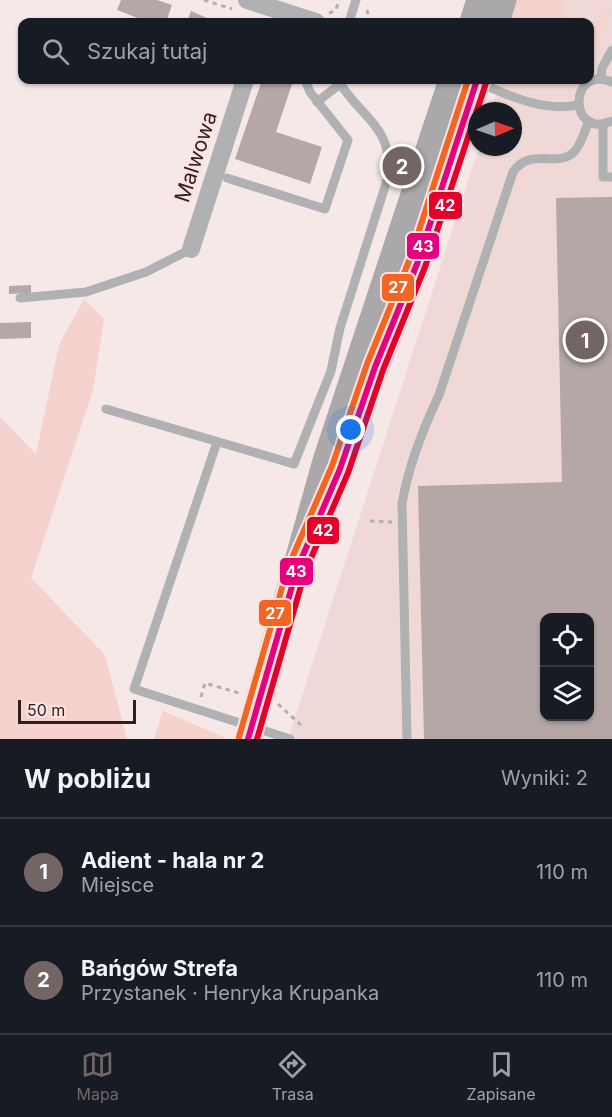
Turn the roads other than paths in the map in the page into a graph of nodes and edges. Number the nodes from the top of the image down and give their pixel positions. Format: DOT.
graph roads {
  1 [pos="247,0"];
  2 [pos="356,0"];
  3 [pos="480,0"];
  4 [pos="503,0"];
  5 [pos="267,10"];
  6 [pos="300,18"];
  7 [pos="350,18"];
  8 [pos="474,18"];
  9 [pos="497,18"];
  10 [pos="612,50"];
  11 [pos="601,79"];
  12 [pos="594,82"];
  13 [pos="612,82"];
  14 [pos="243,84"];
  15 [pos="307,84"];
  16 [pos="337,84"];
  17 [pos="341,84"];
  18 [pos="468,84"];
  19 [pos="479,84"];
  20 [pos="590,84"];
  21 [pos="317,102"];
  22 [pos="578,105"];
  23 [pos="589,121"];
  24 [pos="607,123"];
  25 [pos="612,177"];
  26 [pos="227,178"];
  27 [pos="191,249"];
  28 [pos="21,298"];
  29 [pos="106,409"];
  30 [pos="217,442"];
  31 [pos="250,733"];
  32 [pos="290,739"];
  33 [pos="407,739"];
  1 -- 5 [label="street"];
  2 -- 7 [label="lane"];
  3 -- 8 [label="main road"];
  4 -- 9 [label="main road"];
  5 -- 6 [label="street"];
  10 -- 11 [label="lane"];
  11 -- 12 [label="lane"];
  11 -- 13 [label="lane"];
  14 -- 27 [label="street, Malwowa"];
  15 -- 21 [label="lane"];
  16 -- 21 [label="lane"];
  17 -- 30 [label="lane"];
  18 -- 31 [label="main road"];
  19 -- 22 [label="lane"];
  20 -- 22 [label="lane"];
  21 -- 26 [label="lane"];
  22 -- 23 [label="lane"];
  23 -- 24 [label="lane"];
  23 -- 33 [label="lane"];
  24 -- 25 [label="lane"];
  27 -- 28 [label="lane"];
  29 -- 30 [label="lane"];
  30 -- 31 [label="lane"];
  31 -- 32 [label="lane"];
}
